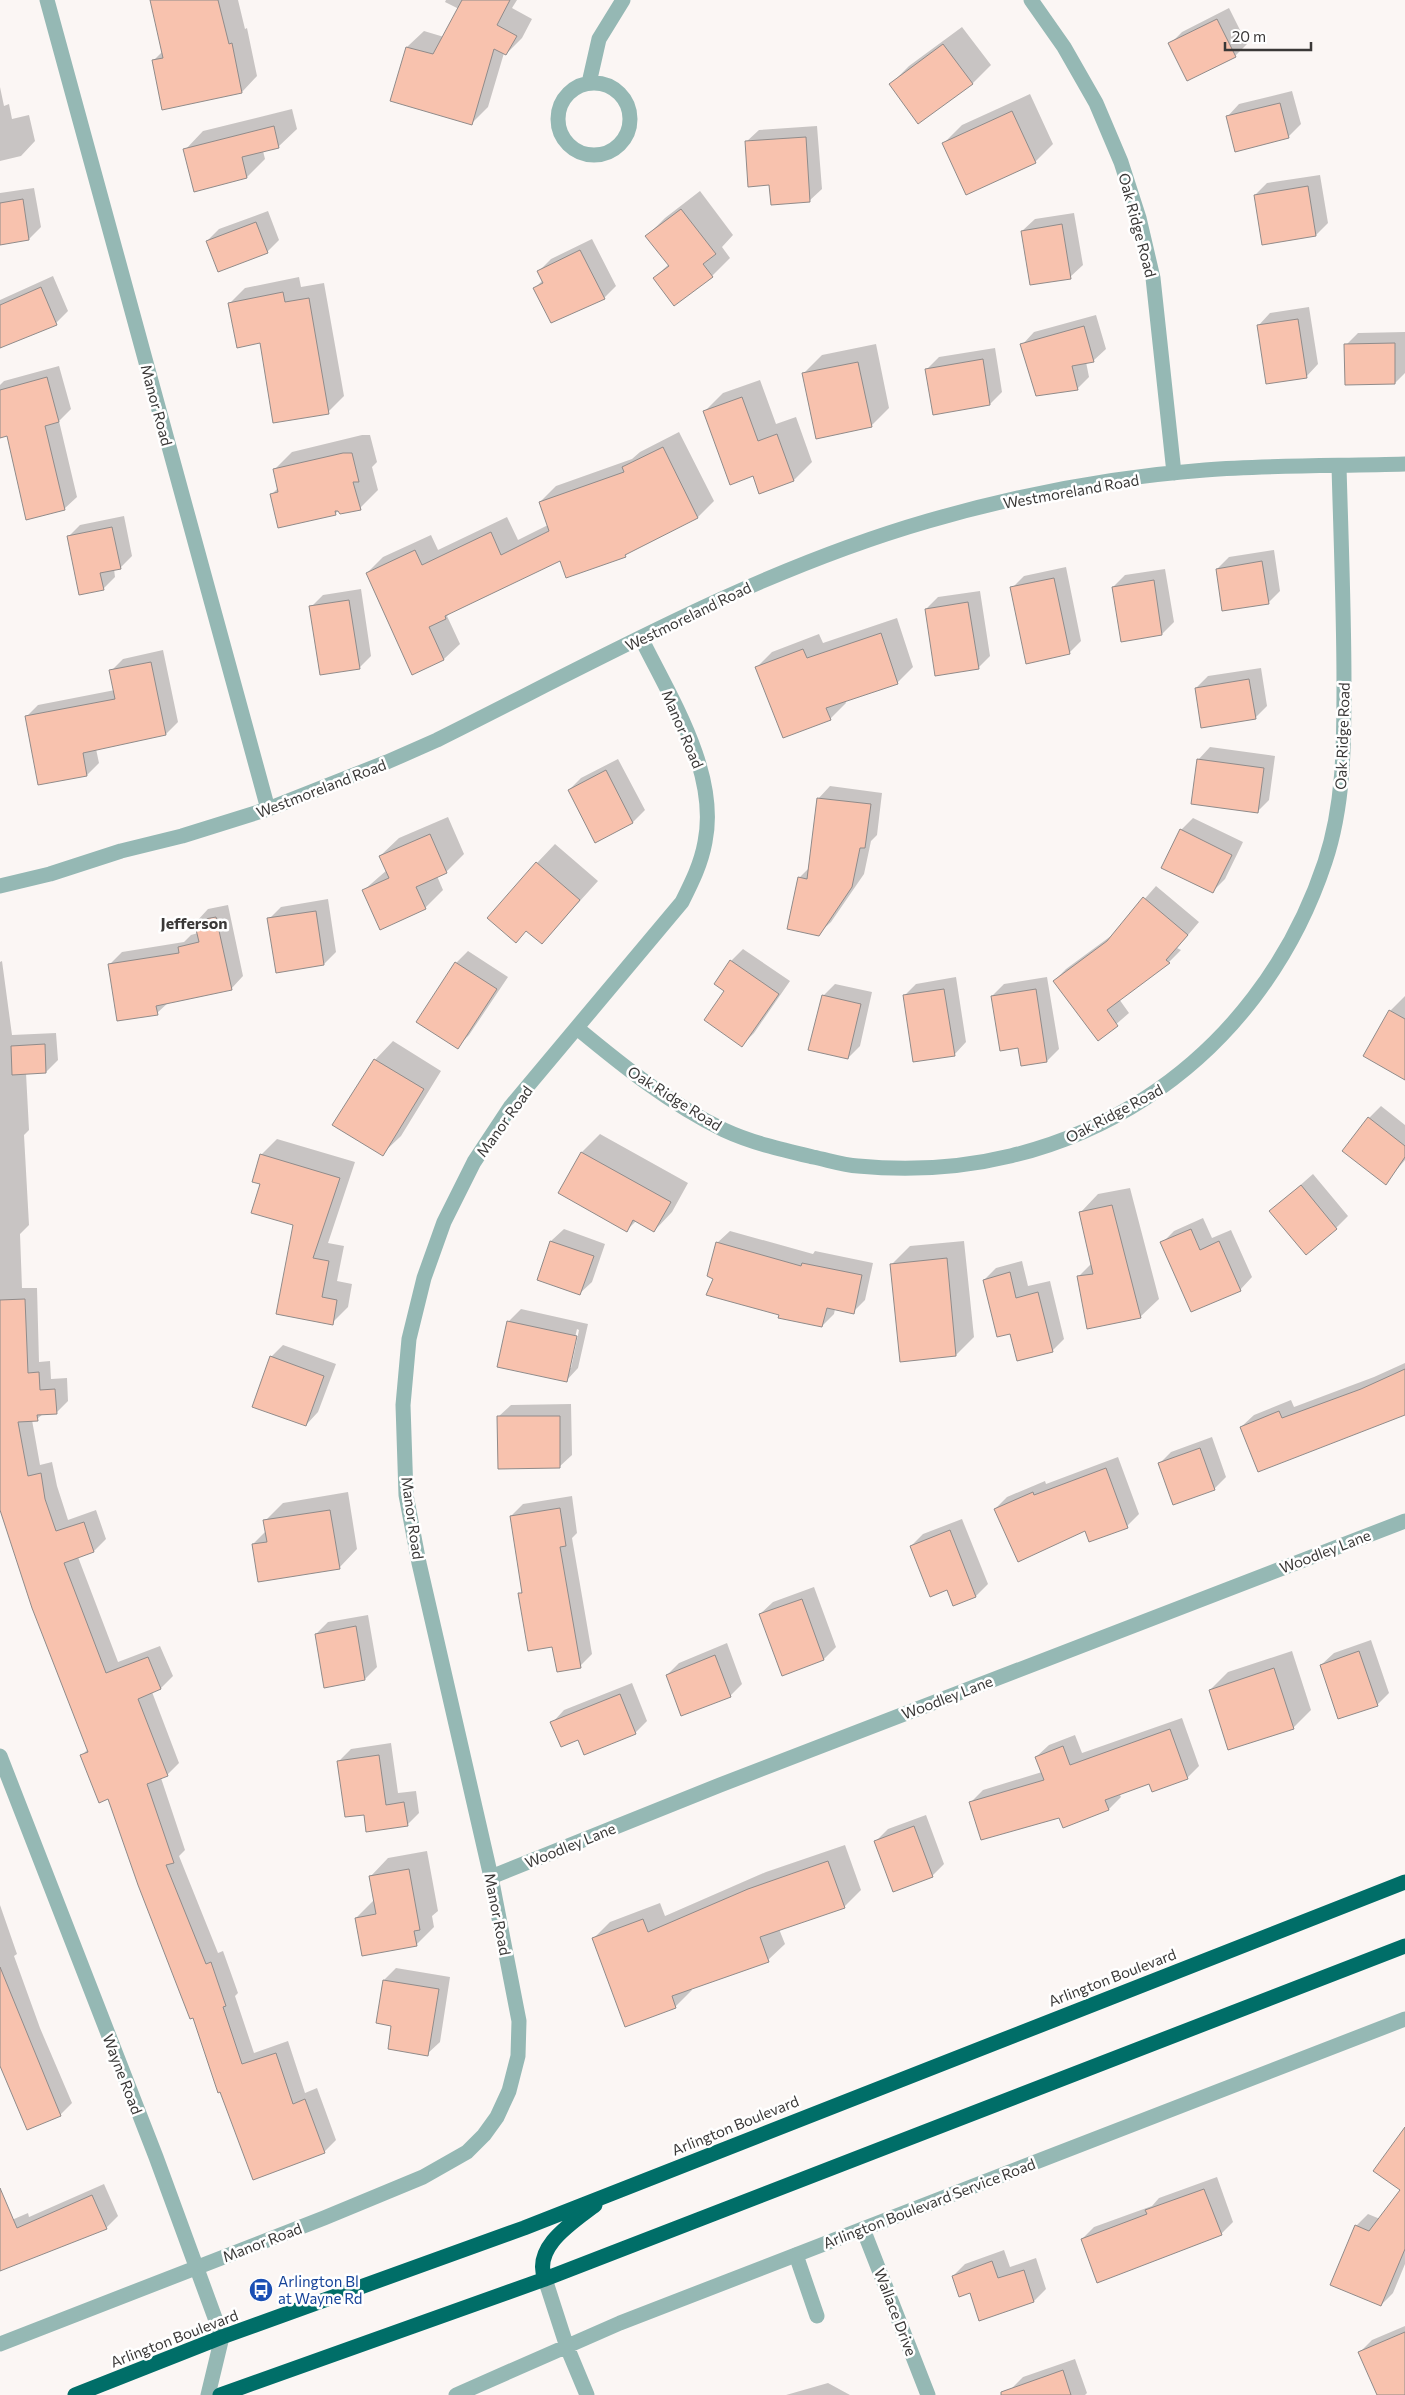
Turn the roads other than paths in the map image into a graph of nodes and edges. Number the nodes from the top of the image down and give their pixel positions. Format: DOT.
graph roads {
  1 [pos="47,0"];
  2 [pos="623,0"];
  3 [pos="1031,0"];
  4 [pos="589,82"];
  5 [pos="1405,464"];
  6 [pos="1339,466"];
  7 [pos="1174,473"];
  8 [pos="641,638"];
  9 [pos="268,809"];
  10 [pos="0,886"];
  11 [pos="577,1028"];
  12 [pos="1405,1521"];
  13 [pos="0,1756"];
  14 [pos="491,1877"];
  15 [pos="1405,1882"];
  16 [pos="1405,1946"];
  17 [pos="1405,2019"];
  18 [pos="610,2193"];
  19 [pos="864,2229"];
  20 [pos="796,2255"];
  21 [pos="196,2268"];
  22 [pos="545,2279"];
  23 [pos="817,2316"];
  24 [pos="222,2338"];
  25 [pos="0,2344"];
  26 [pos="568,2347"];
  27 [pos="76,2395"];
  28 [pos="208,2395"];
  29 [pos="220,2395"];
  30 [pos="456,2395"];
  31 [pos="587,2395"];
  32 [pos="928,2395"];
  1 -- 9 [label="street, Manor Road"];
  2 -- 4 [label="street"];
  3 -- 7 [label="street, Oak Ridge Road"];
  4 -- 4 [label="street"];
  5 -- 6 [label="street, Westmoreland Road"];
  6 -- 7 [label="street, Westmoreland Road"];
  6 -- 11 [label="street, Oak Ridge Road"];
  7 -- 8 [label="street, Westmoreland Road"];
  8 -- 9 [label="street, Westmoreland Road"];
  8 -- 11 [label="street, Manor Road"];
  9 -- 10 [label="street, Westmoreland Road"];
  11 -- 14 [label="street, Manor Road"];
  12 -- 14 [label="street, Woodley Lane"];
  13 -- 21 [label="street, Wayne Road"];
  14 -- 21 [label="street, Manor Road"];
  15 -- 18 [label="highway, Arlington Boulevard"];
  16 -- 22 [label="highway"];
  17 -- 19 [label="street, Arlington Boulevard Service Road"];
  18 -- 22 [label="highway"];
  18 -- 24 [label="highway, Arlington Boulevard"];
  19 -- 20 [label="street, Arlington Boulevard Service Road"];
  19 -- 32 [label="street, Wallace Drive"];
  20 -- 23 [label="street"];
  20 -- 26 [label="street, Arlington Boulevard Service Road"];
  21 -- 24 [label="street, Wayne Road"];
  21 -- 25 [label="street"];
  22 -- 26 [label="street"];
  22 -- 29 [label="highway"];
  24 -- 27 [label="highway, Arlington Boulevard"];
  24 -- 28 [label="street"];
  26 -- 30 [label="street, Arlington Boulevard Service Road"];
  26 -- 31 [label="street"];
}
